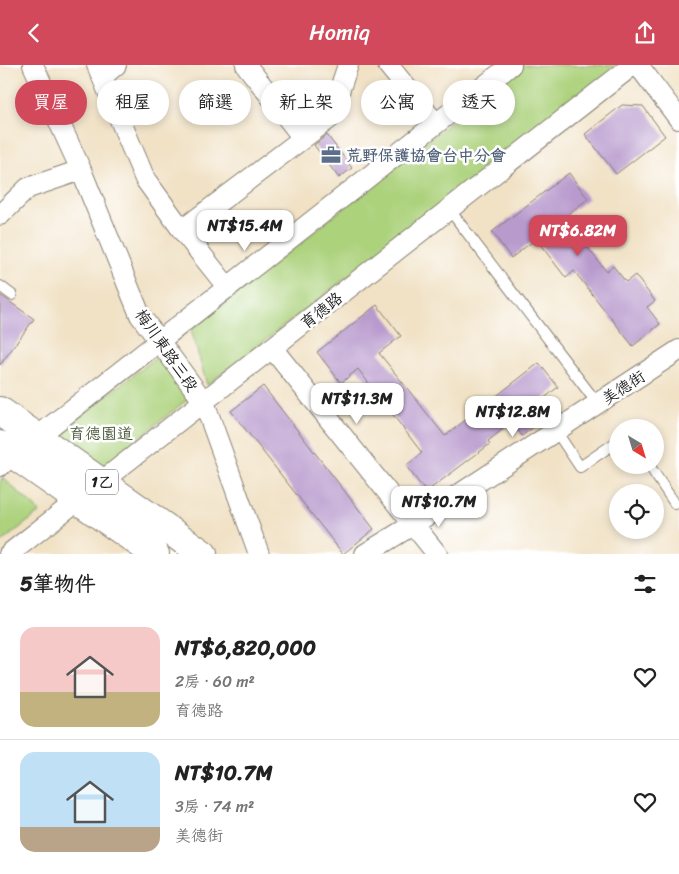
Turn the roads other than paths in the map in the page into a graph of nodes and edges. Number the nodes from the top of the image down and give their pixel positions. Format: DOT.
graph roads {
  1 [pos="33,65"];
  2 [pos="246,65"];
  3 [pos="348,65"];
  4 [pos="388,65"];
  5 [pos="511,65"];
  6 [pos="633,65"];
  7 [pos="638,65"];
  8 [pos="105,69"];
  9 [pos="679,119"];
  10 [pos="436,124"];
  11 [pos="303,138"];
  12 [pos="81,170"];
  13 [pos="449,209"];
  14 [pos="0,215"];
  15 [pos="182,230"];
  16 [pos="0,286"];
  17 [pos="228,287"];
  18 [pos="12,295"];
  19 [pos="159,341"];
  20 [pos="272,348"];
  21 [pos="679,350"];
  22 [pos="204,402"];
  23 [pos="597,403"];
  24 [pos="0,411"];
  25 [pos="556,431"];
  26 [pos="37,437"];
  27 [pos="609,447"];
  28 [pos="5,455"];
  29 [pos="655,474"];
  30 [pos="102,482"];
  31 [pos="78,500"];
  32 [pos="674,504"];
  33 [pos="414,524"];
  34 [pos="9,554"];
  35 [pos="155,554"];
  36 [pos="203,554"];
  37 [pos="259,554"];
  38 [pos="365,554"];
  39 [pos="437,554"];
  1 -- 12 [label="street, 梅川東路三段"];
  2 -- 11 [label="street"];
  3 -- 11 [label="street"];
  4 -- 10 [label="street"];
  5 -- 10 [label="street"];
  6 -- 13 [label="street, 育德路"];
  7 -- 9 [label="street"];
  8 -- 15 [label="street"];
  10 -- 17 [label="street"];
  11 -- 15 [label="street"];
  12 -- 14 [label="street"];
  12 -- 19 [label="street, 梅川東路三段"];
  13 -- 20 [label="street, 育德路"];
  13 -- 23 [label="lane"];
  15 -- 17 [label="street"];
  16 -- 18 [label="lane"];
  17 -- 19 [label="street"];
  19 -- 22 [label="street, 梅川東路三段"];
  19 -- 26 [label="street"];
  20 -- 22 [label="street, 育德路"];
  20 -- 33 [label="street"];
  21 -- 23 [label="street, 美德街"];
  22 -- 30 [label="street, 育德路"];
  22 -- 37 [label="street, 梅川東路三段"];
  23 -- 25 [label="street, 美德街"];
  24 -- 26 [label="main road, 1乙"];
  25 -- 27 [label="lane"];
  25 -- 33 [label="street, 美德街"];
  26 -- 28 [label="street"];
  26 -- 30 [label="main road, 1乙"];
  28 -- 31 [label="main road, 1乙"];
  29 -- 32 [label="lane"];
  30 -- 31 [label="street, 育德路"];
  30 -- 36 [label="main road, 1乙"];
  31 -- 34 [label="street, 育德路"];
  31 -- 35 [label="main road, 1乙"];
  33 -- 38 [label="street, 美德街"];
  33 -- 39 [label="street"];
}
